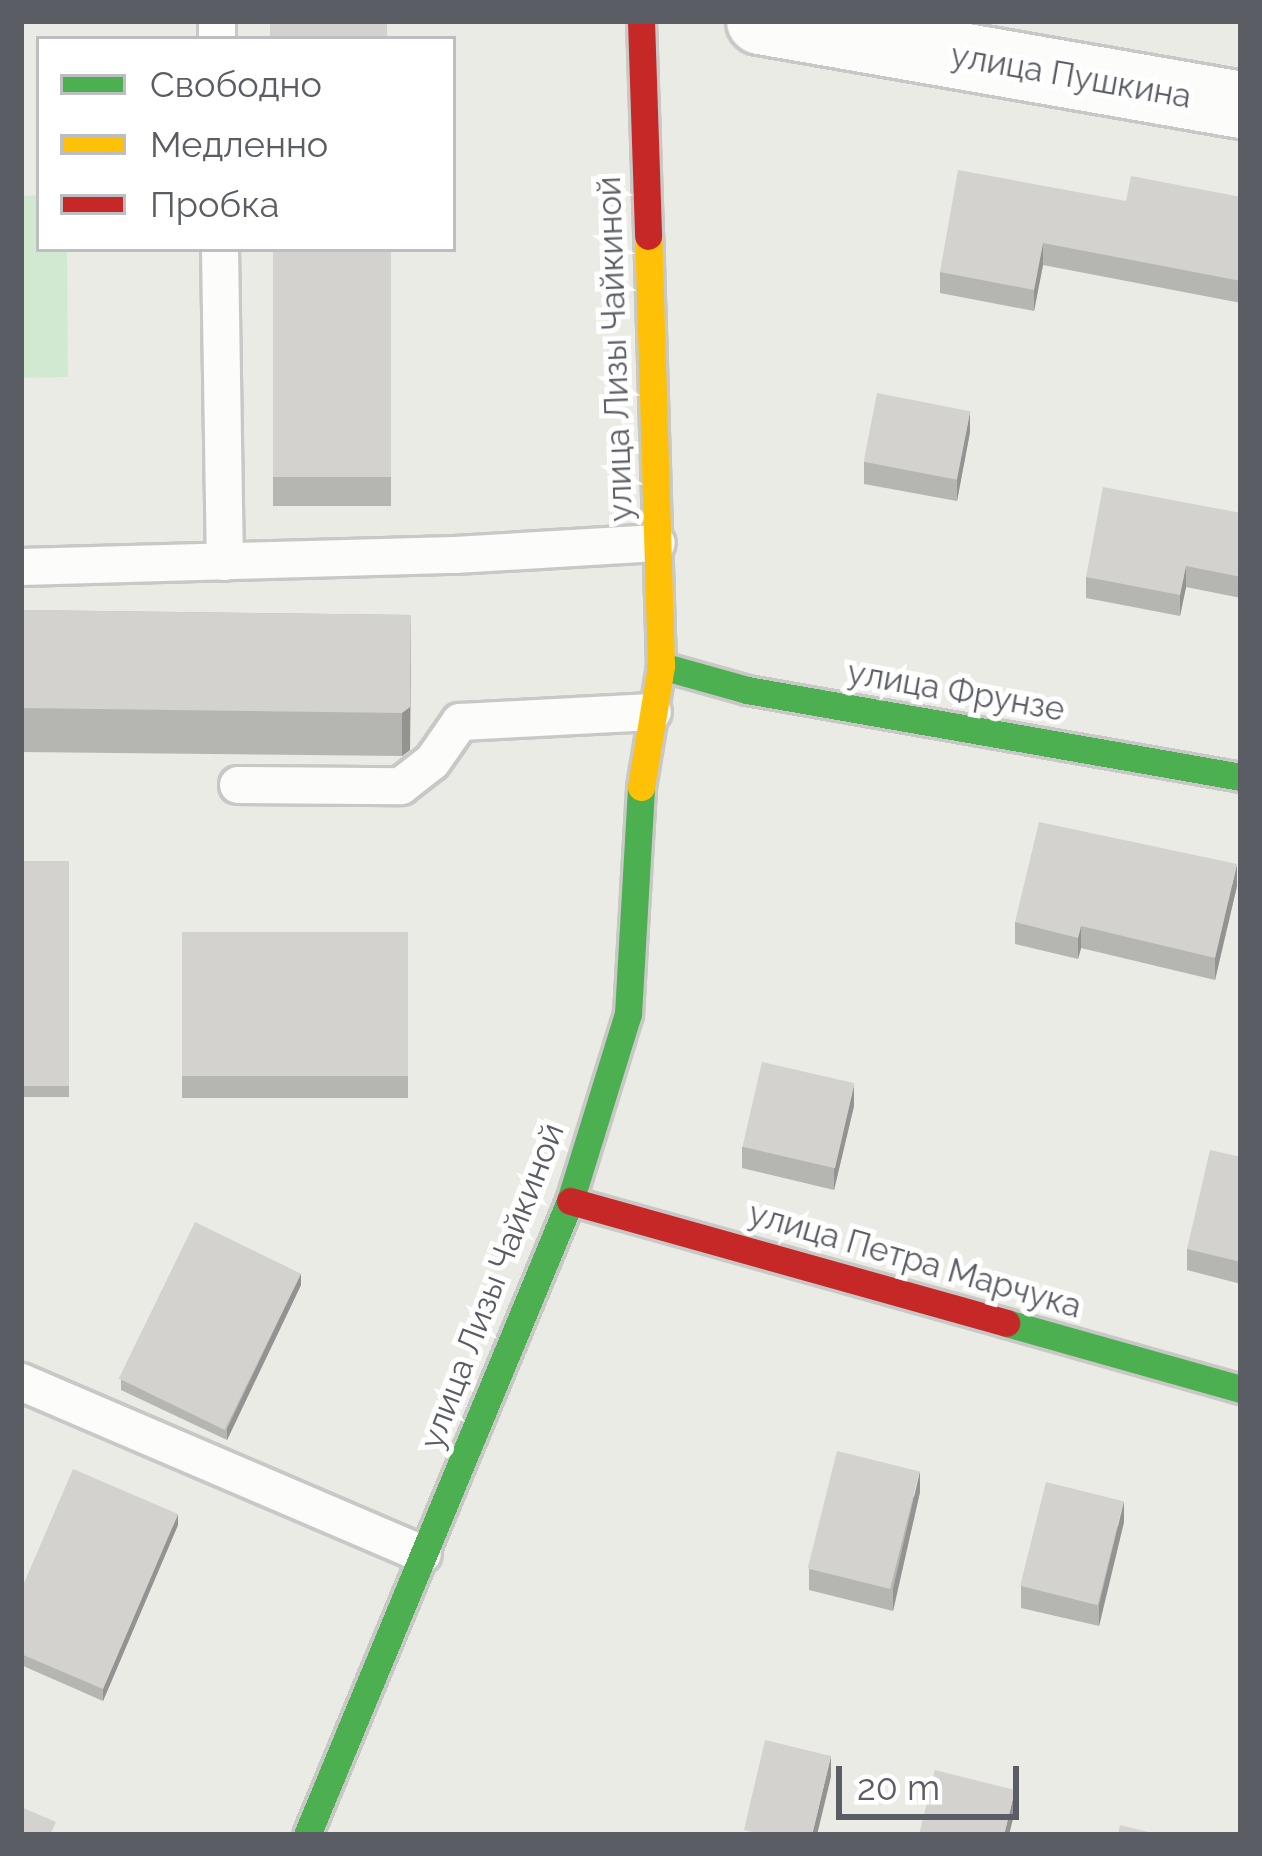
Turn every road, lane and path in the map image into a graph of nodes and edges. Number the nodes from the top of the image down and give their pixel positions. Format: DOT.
graph roads {
  1 [pos="641,21"];
  2 [pos="760,21"];
  3 [pos="1241,106"];
  4 [pos="220,252"];
  5 [pos="657,543"];
  6 [pos="225,562"];
  7 [pos="21,567"];
  8 [pos="661,666"];
  9 [pos="653,712"];
  10 [pos="1241,777"];
  11 [pos="238,785"];
  12 [pos="570,1201"];
  13 [pos="21,1382"];
  14 [pos="1241,1389"];
  15 [pos="423,1554"];
  16 [pos="307,1835"];
  1 -- 5 [label="street, улица Лизы Чайкиной"];
  2 -- 3 [label="street, улица Пушкина"];
  4 -- 6 [label="lane"];
  5 -- 6 [label="lane"];
  5 -- 8 [label="street, улица Лизы Чайкиной"];
  6 -- 7 [label="lane"];
  8 -- 9 [label="street, улица Лизы Чайкиной"];
  8 -- 10 [label="street, улица Фрунзе"];
  9 -- 11 [label="lane"];
  9 -- 12 [label="street, улица Лизы Чайкиной"];
  12 -- 14 [label="street, улица Петра Марчука"];
  12 -- 15 [label="street, улица Лизы Чайкиной"];
  13 -- 15 [label="lane"];
  15 -- 16 [label="street, улица Лизы Чайкиной"];
}
